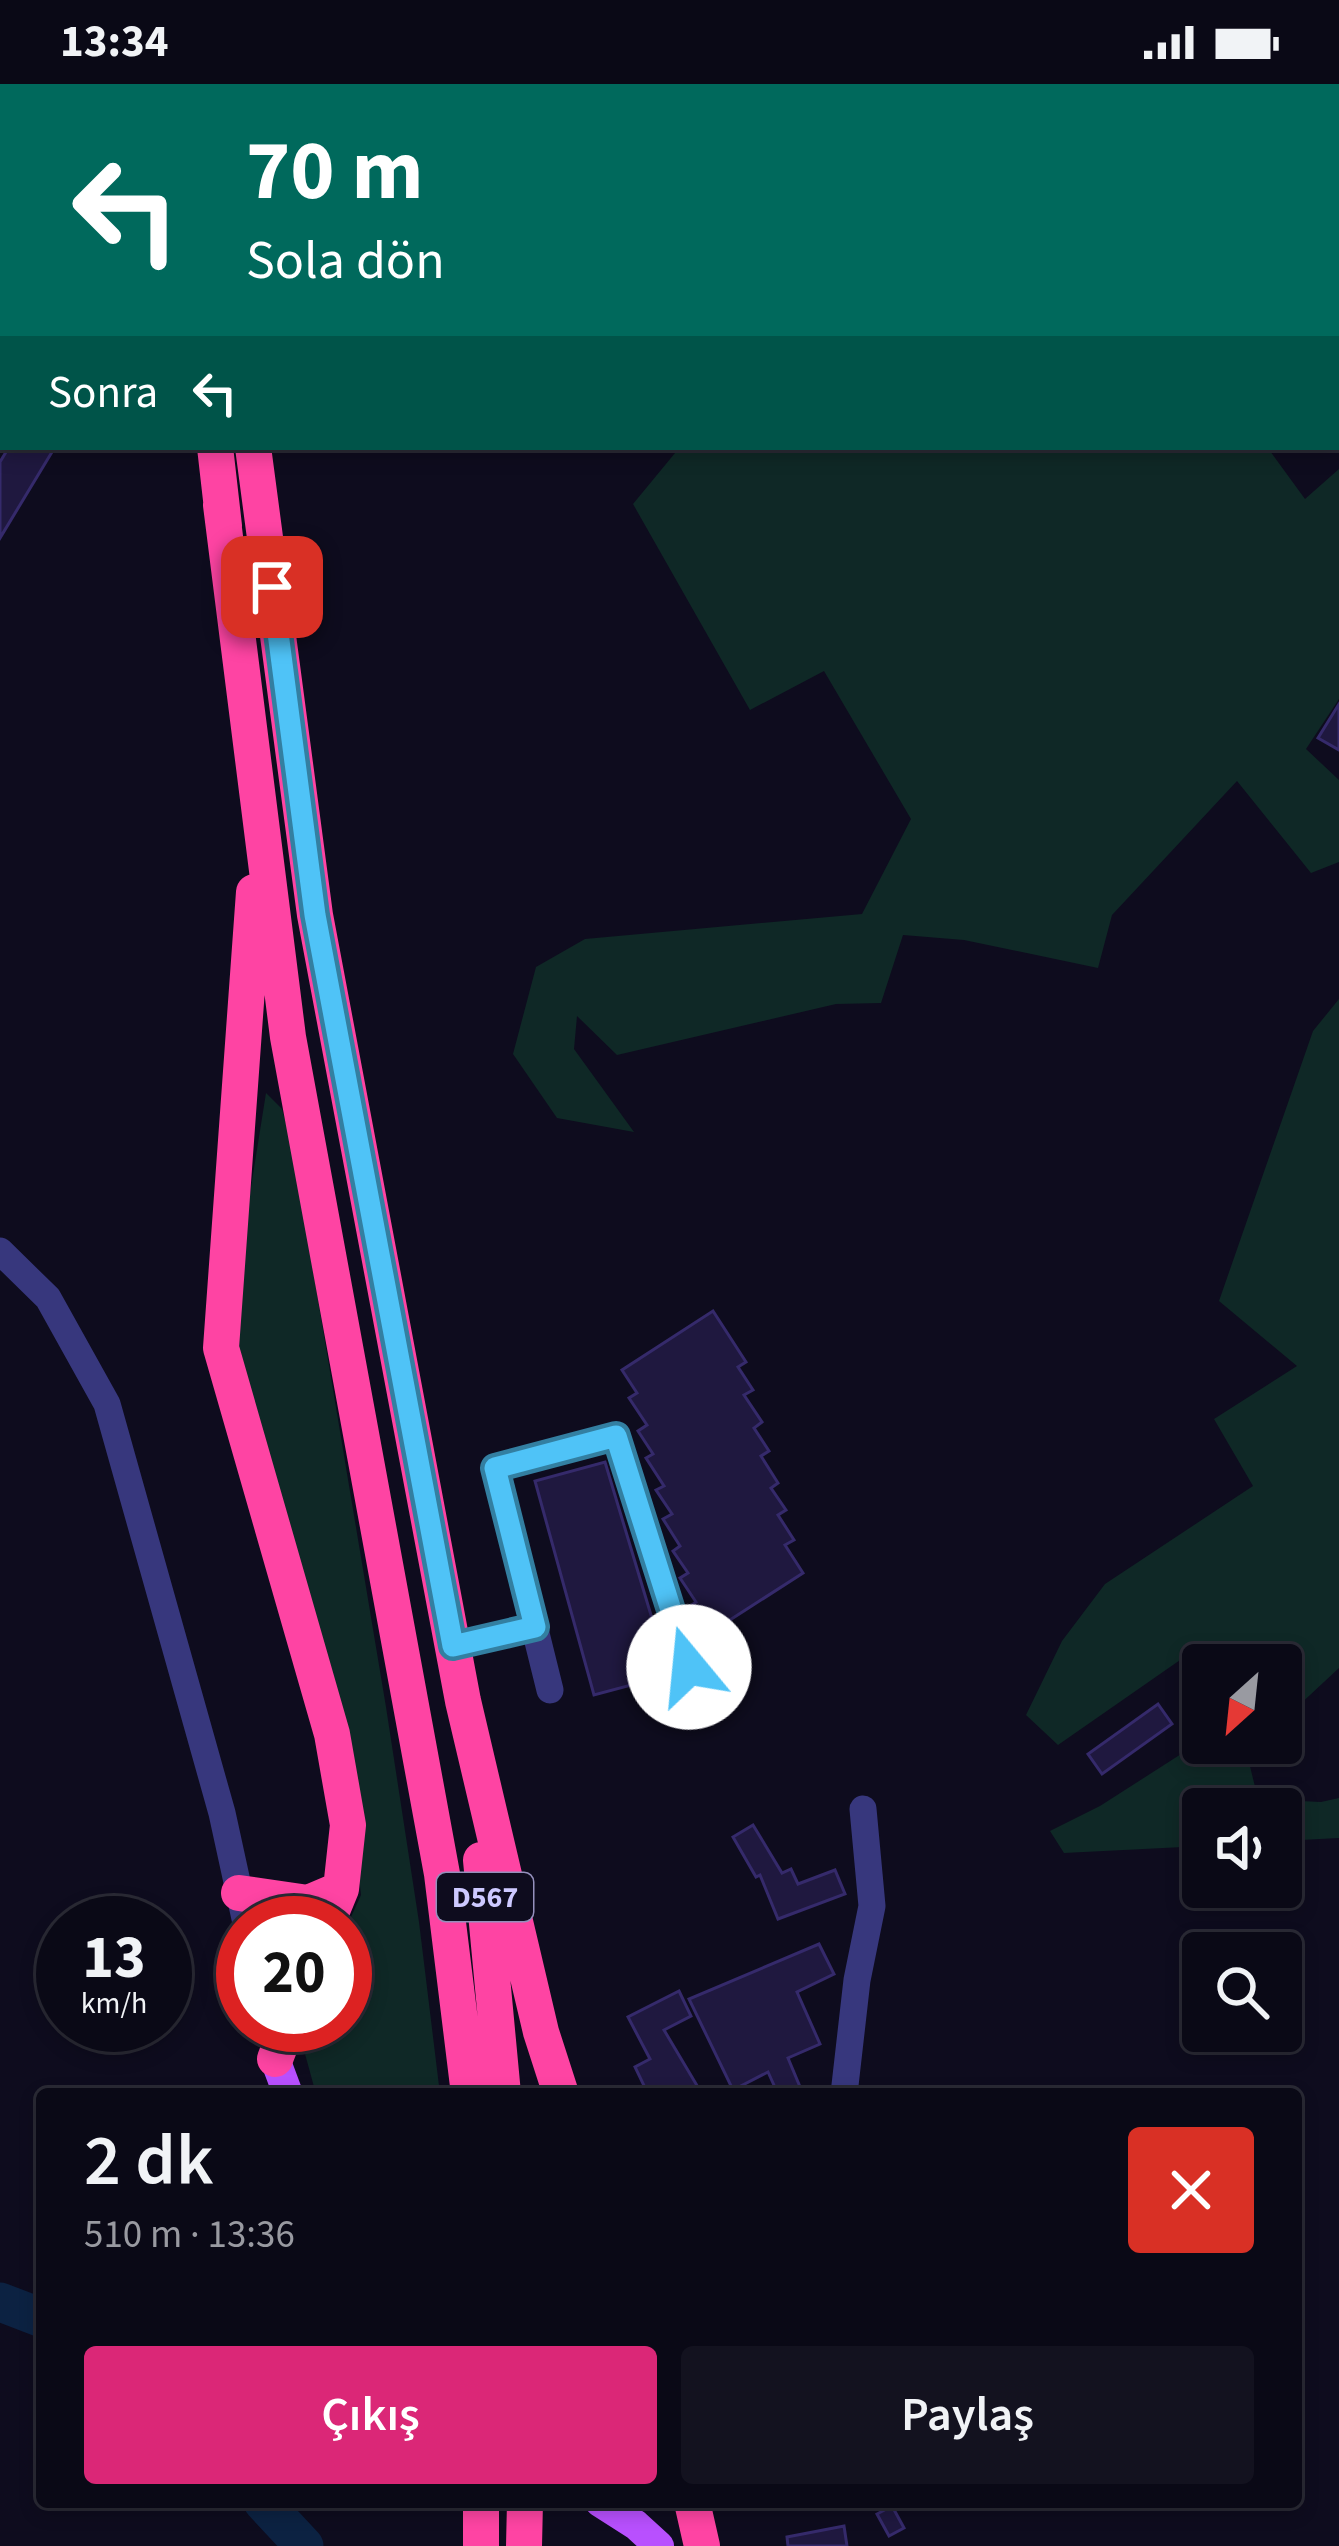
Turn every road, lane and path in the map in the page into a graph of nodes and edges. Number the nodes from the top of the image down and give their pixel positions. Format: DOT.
graph roads {
  1 [pos="215,450"];
  2 [pos="254,450"];
  3 [pos="221,505"];
  4 [pos="0,1251"];
  5 [pos="535,1627"];
  6 [pos="453,1646"];
  7 [pos="689,1667"];
  8 [pos="550,1690"];
  9 [pos="464,1701"];
  10 [pos="863,1809"];
  11 [pos="239,1896"];
  12 [pos="336,1896"];
  13 [pos="280,2052"];
  14 [pos="286,2088"];
  15 [pos="468,2088"];
  16 [pos="502,2088"];
  17 [pos="559,2088"];
  18 [pos="845,2088"];
  19 [pos="481,2508"];
  20 [pos="525,2508"];
  21 [pos="609,2508"];
  22 [pos="696,2508"];
  23 [pos="481,2546"];
  24 [pos="524,2546"];
  25 [pos="659,2546"];
  26 [pos="701,2546"];
  1 -- 3 [label="highway, D567"];
  2 -- 6 [label="highway, D567"];
  3 -- 12 [label="highway"];
  3 -- 15 [label="highway, D567"];
  4 -- 11 [label="street"];
  5 -- 6 [label="street"];
  5 -- 7 [label="street"];
  5 -- 8 [label="street"];
  6 -- 9 [label="highway, D567"];
  9 -- 16 [label="highway, D567"];
  9 -- 17 [label="highway"];
  10 -- 18 [label="street"];
  13 -- 14 [label="main road"];
  19 -- 23 [label="highway"];
  20 -- 24 [label="highway"];
  21 -- 25 [label="main road"];
  22 -- 26 [label="highway"];
}
